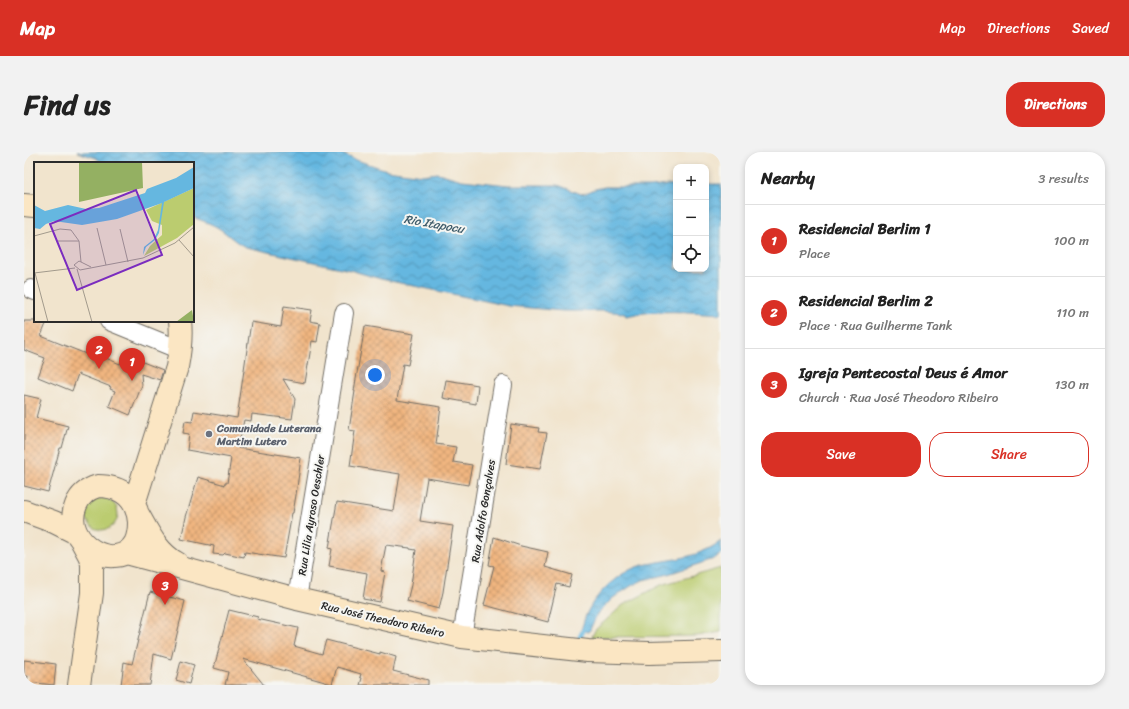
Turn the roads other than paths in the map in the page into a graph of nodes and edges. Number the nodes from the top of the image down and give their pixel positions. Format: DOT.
graph roads {
  1 [pos="24,204"];
  2 [pos="34,206"];
  3 [pos="344,314"];
  4 [pos="111,322"];
  5 [pos="180,322"];
  6 [pos="180,350"];
  7 [pos="503,385"];
  8 [pos="136,509"];
  9 [pos="24,511"];
  10 [pos="79,538"];
  11 [pos="122,554"];
  12 [pos="189,569"];
  13 [pos="92,593"];
  14 [pos="297,599"];
  15 [pos="462,637"];
  16 [pos="721,652"];
  17 [pos="79,685"];
  1 -- 2 [label="main road"];
  3 -- 14 [label="street, Rua Lilia Ayroso Oeschler"];
  4 -- 6 [label="street"];
  5 -- 6 [label="main road"];
  6 -- 8 [label="main road"];
  7 -- 15 [label="street, Rua Adolfo Gonçalves"];
  8 -- 10 [label="main road"];
  8 -- 11 [label="main road"];
  8 -- 12 [label="main road, Rua José Theodoro Ribeiro"];
  9 -- 10 [label="main road"];
  10 -- 11 [label="main road"];
  10 -- 13 [label="main road"];
  11 -- 12 [label="main road, Rua José Theodoro Ribeiro"];
  11 -- 13 [label="main road"];
  12 -- 14 [label="main road, Rua José Theodoro Ribeiro"];
  13 -- 17 [label="main road"];
  14 -- 15 [label="main road, Rua José Theodoro Ribeiro"];
  15 -- 16 [label="main road, Rua José Theodoro Ribeiro"];
}
